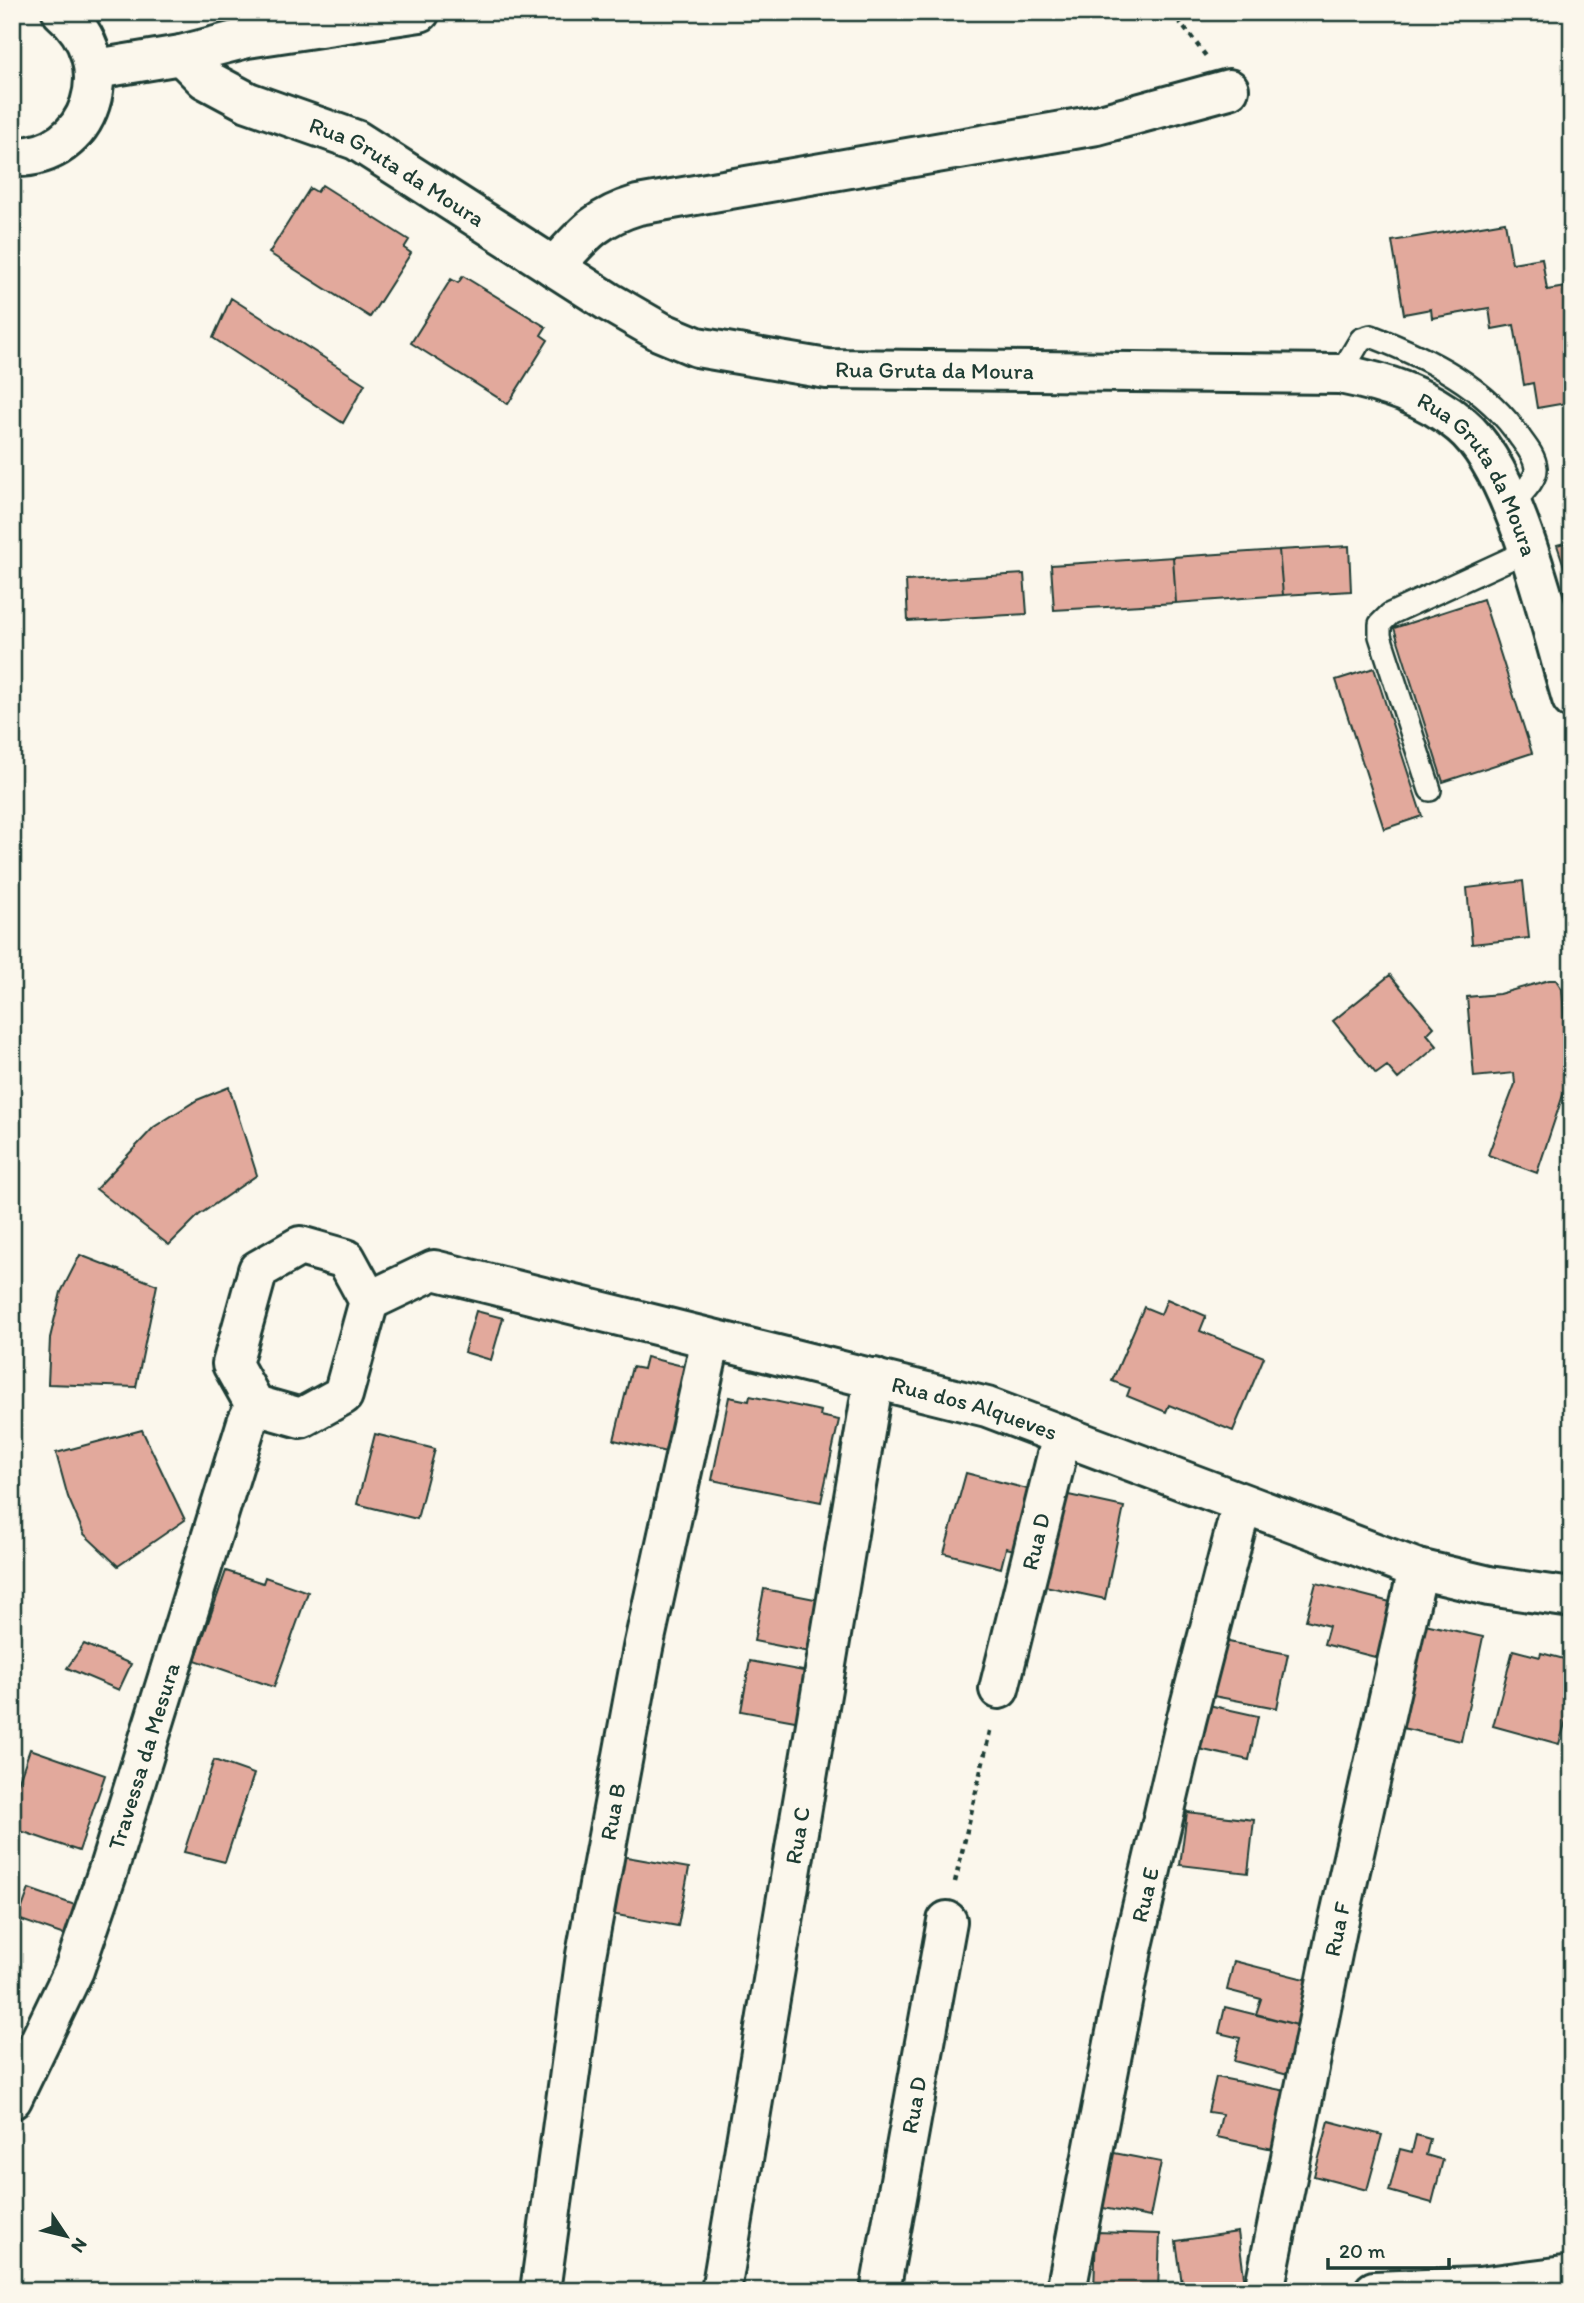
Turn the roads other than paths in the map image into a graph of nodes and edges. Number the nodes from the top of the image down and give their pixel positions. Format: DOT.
graph roads {
  1 [pos="62,12"];
  2 [pos="420,12"];
  3 [pos="92,42"];
  4 [pos="181,55"];
  5 [pos="1229,89"];
  6 [pos="12,157"];
  7 [pos="554,267"];
  8 [pos="1527,551"];
  9 [pos="1572,699"];
  10 [pos="1430,790"];
  11 [pos="369,1301"];
  12 [pos="711,1339"];
  13 [pos="874,1378"];
  14 [pos="255,1405"];
  15 [pos="1062,1435"];
  16 [pos="1242,1504"];
  17 [pos="1418,1569"];
  18 [pos="1572,1598"];
  19 [pos="999,1689"];
  20 [pos="947,1921"];
  21 [pos="12,2099"];
  22 [pos="1569,2276"];
  23 [pos="540,2291"];
  24 [pos="721,2291"];
  25 [pos="880,2291"];
  26 [pos="1066,2291"];
  27 [pos="1264,2291"];
  28 [pos="1374,2291"];
  1 -- 3 [label="street"];
  2 -- 4 [label="street"];
  3 -- 4 [label="street"];
  3 -- 6 [label="street"];
  4 -- 7 [label="street, Rua Gruta da Moura"];
  5 -- 7 [label="street"];
  7 -- 8 [label="street, Rua Gruta da Moura"];
  8 -- 9 [label="street, Rua Gruta da Moura"];
  8 -- 10 [label="lane"];
  11 -- 12 [label="street, Rua dos Alqueves"];
  11 -- 14 [label="street"];
  11 -- 14 [label="street"];
  12 -- 13 [label="street, Rua dos Alqueves"];
  12 -- 23 [label="street, Rua B"];
  13 -- 15 [label="street, Rua dos Alqueves"];
  13 -- 24 [label="street, Rua C"];
  14 -- 21 [label="street, Travessa da Mesura"];
  15 -- 16 [label="street, Rua dos Alqueves"];
  15 -- 19 [label="street, Rua D"];
  16 -- 17 [label="street, Rua dos Alqueves"];
  16 -- 26 [label="street, Rua E"];
  17 -- 18 [label="street, Rua dos Alqueves"];
  17 -- 27 [label="street, Rua F"];
  20 -- 25 [label="street, Rua D"];
  22 -- 28 [label="street"];
}
